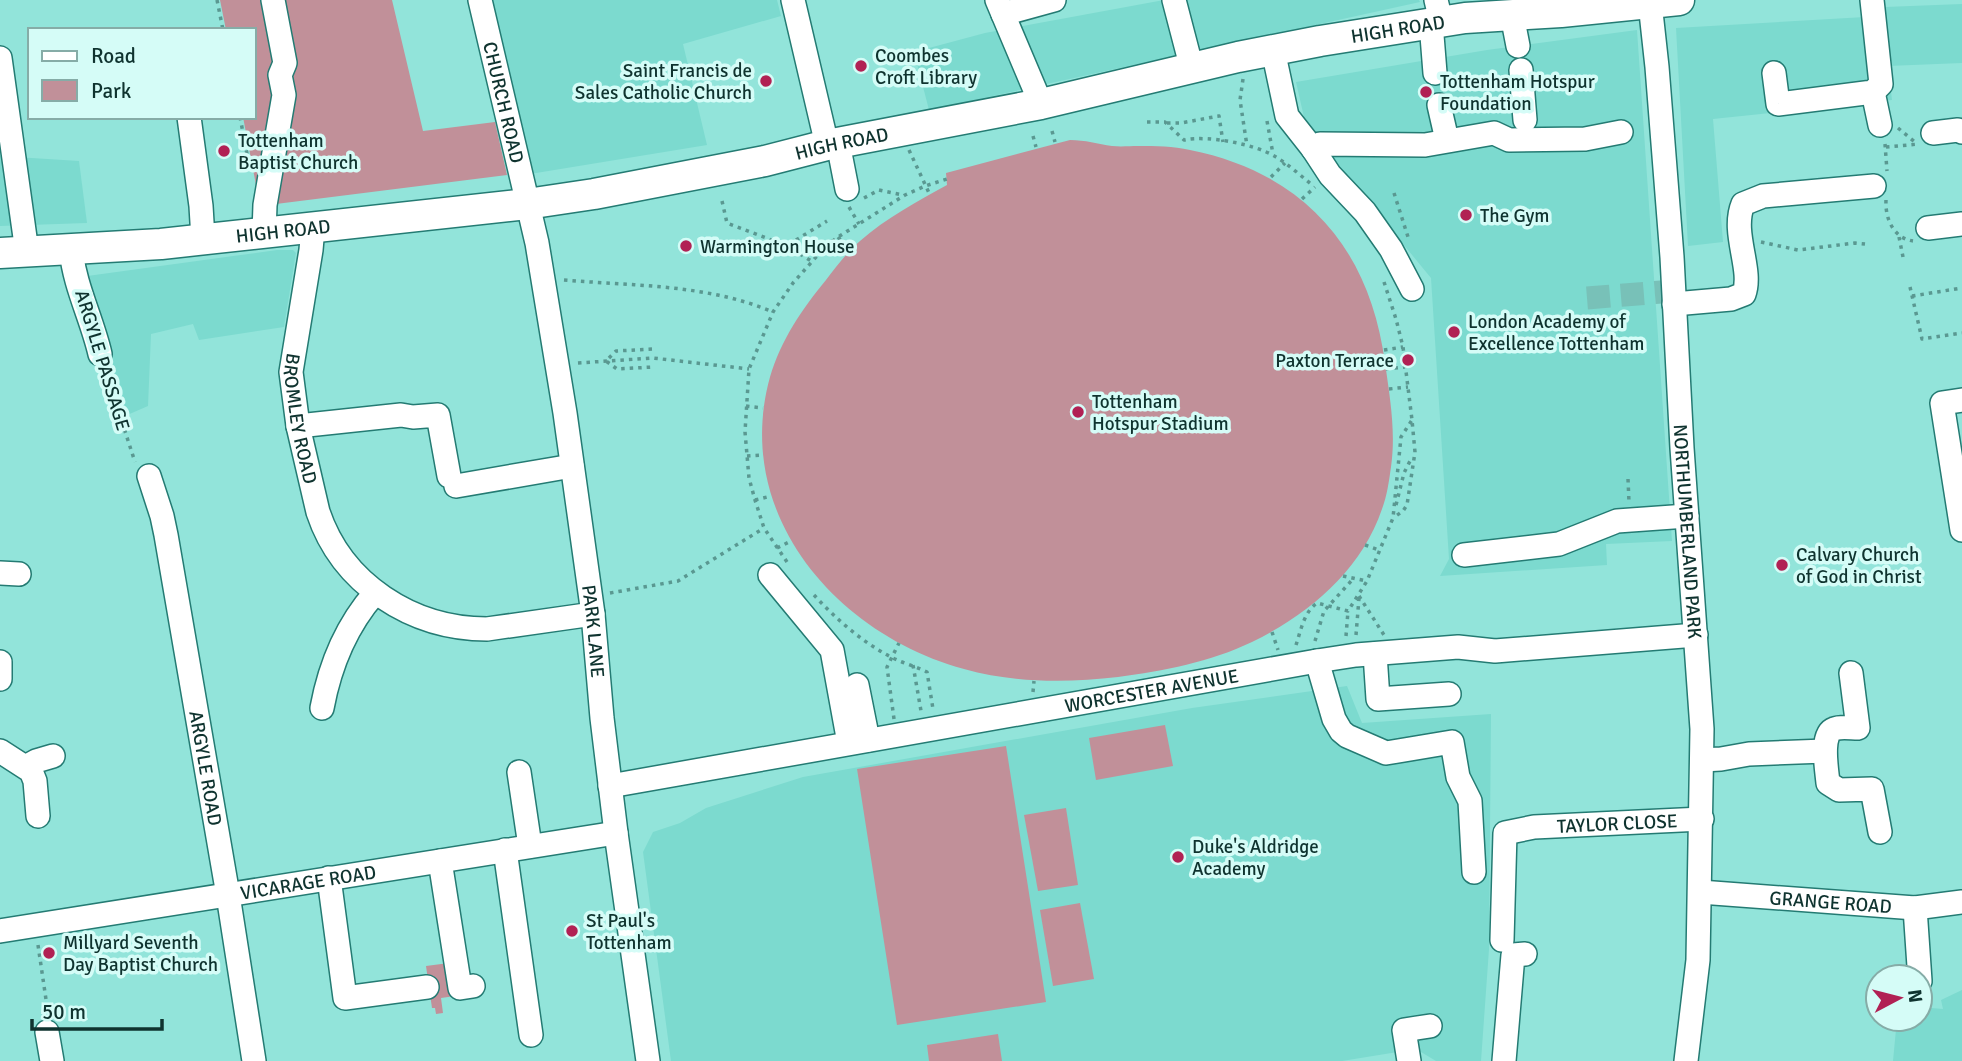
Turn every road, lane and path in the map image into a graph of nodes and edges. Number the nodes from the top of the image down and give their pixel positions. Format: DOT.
graph roads {
  1 [pos="217,0"];
  2 [pos="273,0"];
  3 [pos="480,0"];
  4 [pos="793,0"];
  5 [pos="1054,0"];
  6 [pos="1174,0"];
  7 [pos="1872,0"];
  8 [pos="1664,2"];
  9 [pos="1616,3"];
  10 [pos="1000,7"];
  11 [pos="1436,15"];
  12 [pos="1512,15"];
  13 [pos="223,28"];
  14 [pos="1518,46"];
  15 [pos="1273,50"];
  16 [pos="0,58"];
  17 [pos="1192,69"];
  18 [pos="1521,70"];
  19 [pos="1774,73"];
  20 [pos="1435,74"];
  21 [pos="1242,75"];
  22 [pos="1873,92"];
  23 [pos="1041,104"];
  24 [pos="1438,105"];
  25 [pos="189,119"];
  26 [pos="240,119"];
  27 [pos="1525,120"];
  28 [pos="1147,122"];
  29 [pos="1165,122"];
  30 [pos="1267,125"];
  31 [pos="1881,126"];
  32 [pos="1052,131"];
  33 [pos="1620,132"];
  34 [pos="1962,132"];
  35 [pos="1033,136"];
  36 [pos="1925,139"];
  37 [pos="1447,140"];
  38 [pos="1055,142"];
  39 [pos="1223,142"];
  40 [pos="832,144"];
  41 [pos="1247,146"];
  42 [pos="1036,147"];
  43 [pos="1886,147"];
  44 [pos="908,148"];
  45 [pos="1313,149"];
  46 [pos="1273,155"];
  47 [pos="1285,163"];
  48 [pos="250,172"];
  49 [pos="1271,177"];
  50 [pos="947,179"];
  51 [pos="925,186"];
  52 [pos="1882,187"];
  53 [pos="847,188"];
  54 [pos="874,192"];
  55 [pos="905,195"];
  56 [pos="930,195"];
  57 [pos="1302,199"];
  58 [pos="723,201"];
  59 [pos="527,204"];
  60 [pos="827,221"];
  61 [pos="1962,224"];
  62 [pos="313,228"];
  63 [pos="1928,228"];
  64 [pos="264,233"];
  65 [pos="838,237"];
  66 [pos="1899,237"];
  67 [pos="203,239"];
  68 [pos="796,240"];
  69 [pos="1741,240"];
  70 [pos="1866,244"];
  71 [pos="71,249"];
  72 [pos="850,251"];
  73 [pos="13,253"];
  74 [pos="1903,257"];
  75 [pos="813,262"];
  76 [pos="1381,275"];
  77 [pos="564,279"];
  78 [pos="1909,287"];
  79 [pos="1962,288"];
  80 [pos="1412,289"];
  81 [pos="1912,296"];
  82 [pos="1674,304"];
  83 [pos="773,312"];
  84 [pos="1962,333"];
  85 [pos="1402,347"];
  86 [pos="652,349"];
  87 [pos="1384,350"];
  88 [pos="100,354"];
  89 [pos="606,361"];
  90 [pos="578,363"];
  91 [pos="653,367"];
  92 [pos="1405,367"];
  93 [pos="750,369"];
  94 [pos="1386,369"];
  95 [pos="1408,387"];
  96 [pos="1389,389"];
  97 [pos="1952,402"];
  98 [pos="746,407"];
  99 [pos="763,408"];
  100 [pos="1412,420"];
  101 [pos="298,426"];
  102 [pos="1415,452"];
  103 [pos="763,455"];
  104 [pos="747,456"];
  105 [pos="572,466"];
  106 [pos="144,474"];
  107 [pos="771,496"];
  108 [pos="755,500"];
  109 [pos="1688,516"];
  110 [pos="1394,518"];
  111 [pos="764,528"];
  112 [pos="1962,530"];
  113 [pos="791,541"];
  114 [pos="1365,545"];
  115 [pos="777,548"];
  116 [pos="1378,550"];
  117 [pos="1464,555"];
  118 [pos="780,571"];
  119 [pos="1343,576"];
  120 [pos="1353,579"];
  121 [pos="1367,581"];
  122 [pos="811,591"];
  123 [pos="374,593"];
  124 [pos="610,593"];
  125 [pos="1359,596"];
  126 [pos="1328,607"];
  127 [pos="1348,611"];
  128 [pos="593,614"];
  129 [pos="1346,630"];
  130 [pos="1272,632"];
  131 [pos="1383,632"];
  132 [pos="1696,635"];
  133 [pos="1356,636"];
  134 [pos="899,643"];
  135 [pos="1295,647"];
  136 [pos="1278,650"];
  137 [pos="1315,652"];
  138 [pos="1375,654"];
  139 [pos="892,657"];
  140 [pos="0,662"];
  141 [pos="913,665"];
  142 [pos="1851,673"];
  143 [pos="0,679"];
  144 [pos="1034,681"];
  145 [pos="857,685"];
  146 [pos="1033,692"];
  147 [pos="1449,694"];
  148 [pos="891,704"];
  149 [pos="322,708"];
  150 [pos="933,709"];
  151 [pos="921,710"];
  152 [pos="858,741"];
  153 [pos="0,751"];
  154 [pos="1825,751"];
  155 [pos="53,757"];
  156 [pos="1702,760"];
  157 [pos="27,766"];
  158 [pos="519,772"];
  159 [pos="610,786"];
  160 [pos="38,816"];
  161 [pos="1702,819"];
  162 [pos="1880,832"];
  163 [pos="616,833"];
  164 [pos="530,846"];
  165 [pos="505,850"];
  166 [pos="440,861"];
  167 [pos="1474,872"];
  168 [pos="329,878"];
  169 [pos="1700,892"];
  170 [pos="228,895"];
  171 [pos="1962,902"];
  172 [pos="1915,908"];
  173 [pos="36,925"];
  174 [pos="0,931"];
  175 [pos="1502,940"];
  176 [pos="1525,954"];
  177 [pos="1920,963"];
  178 [pos="473,986"];
  179 [pos="427,987"];
  180 [pos="1430,1026"];
  181 [pos="47,1032"];
  182 [pos="531,1035"];
  183 [pos="52,1061"];
  184 [pos="254,1061"];
  185 [pos="648,1061"];
  186 [pos="1409,1061"];
  187 [pos="1504,1061"];
  188 [pos="1686,1061"];
  1 -- 13 [label="path"];
  2 -- 64 [label="street"];
  3 -- 59 [label="street, CHURCH ROAD"];
  4 -- 40 [label="street"];
  5 -- 10 [label="street"];
  6 -- 17 [label="street"];
  7 -- 22 [label="street"];
  8 -- 9 [label="main road, HIGH ROAD"];
  8 -- 82 [label="street, NORTHUMBERLAND PARK"];
  9 -- 12 [label="main road, HIGH ROAD"];
  10 -- 23 [label="street"];
  11 -- 12 [label="main road, HIGH ROAD"];
  11 -- 15 [label="main road, HIGH ROAD"];
  11 -- 20 [label="street"];
  12 -- 14 [label="street"];
  15 -- 17 [label="main road, HIGH ROAD"];
  15 -- 45 [label="street"];
  16 -- 73 [label="street"];
  17 -- 23 [label="main road, HIGH ROAD"];
  18 -- 27 [label="street"];
  19 -- 22 [label="street"];
  21 -- 41 [label="path"];
  22 -- 31 [label="street"];
  23 -- 40 [label="main road, HIGH ROAD"];
  24 -- 37 [label="street"];
  25 -- 67 [label="street"];
  26 -- 48 [label="path"];
  28 -- 29 [label="path"];
  29 -- 39 [label="path"];
  29 -- 39 [label="path"];
  30 -- 46 [label="path"];
  31 -- 36 [label="path"];
  31 -- 43 [label="path"];
  32 -- 38 [label="path"];
  33 -- 37 [label="street"];
  34 -- 36 [label="street"];
  35 -- 42 [label="path"];
  36 -- 43 [label="path"];
  37 -- 45 [label="street"];
  39 -- 41 [label="path"];
  40 -- 53 [label="street"];
  40 -- 59 [label="main road, HIGH ROAD"];
  41 -- 46 [label="path"];
  43 -- 52 [label="path"];
  44 -- 51 [label="path"];
  45 -- 80 [label="street"];
  46 -- 47 [label="path"];
  47 -- 49 [label="path"];
  47 -- 57 [label="path"];
  50 -- 51 [label="path"];
  51 -- 55 [label="path"];
  51 -- 56 [label="path"];
  52 -- 66 [label="path"];
  52 -- 69 [label="street"];
  54 -- 55 [label="path"];
  55 -- 65 [label="path"];
  58 -- 75 [label="path"];
  59 -- 62 [label="main road, HIGH ROAD"];
  59 -- 105 [label="street, PARK LANE"];
  60 -- 68 [label="path"];
  61 -- 63 [label="street"];
  62 -- 64 [label="main road, HIGH ROAD"];
  62 -- 101 [label="street, BROMLEY ROAD"];
  63 -- 66 [label="path"];
  64 -- 67 [label="main road, HIGH ROAD"];
  65 -- 72 [label="path"];
  65 -- 75 [label="path"];
  66 -- 74 [label="path"];
  67 -- 71 [label="main road, HIGH ROAD"];
  69 -- 70 [label="path"];
  69 -- 82 [label="street"];
  71 -- 73 [label="main road, HIGH ROAD"];
  71 -- 88 [label="street, ARGYLE PASSAGE"];
  75 -- 83 [label="path"];
  76 -- 85 [label="path"];
  77 -- 83 [label="path"];
  78 -- 81 [label="path"];
  79 -- 81 [label="path"];
  81 -- 84 [label="path"];
  82 -- 109 [label="street, NORTHUMBERLAND PARK"];
  83 -- 93 [label="path"];
  85 -- 87 [label="path"];
  85 -- 92 [label="path"];
  86 -- 89 [label="path"];
  88 -- 106 [label="path, ARGYLE PASSAGE"];
  89 -- 90 [label="path"];
  89 -- 91 [label="path"];
  89 -- 93 [label="path"];
  92 -- 94 [label="path"];
  92 -- 95 [label="path"];
  93 -- 98 [label="path"];
  95 -- 96 [label="path"];
  95 -- 100 [label="path"];
  97 -- 112 [label="street"];
  98 -- 99 [label="path"];
  98 -- 104 [label="path"];
  100 -- 102 [label="path"];
  100 -- 110 [label="path"];
  101 -- 105 [label="street"];
  101 -- 123 [label="street, BROMLEY ROAD"];
  102 -- 110 [label="path"];
  102 -- 110 [label="path"];
  103 -- 104 [label="path"];
  104 -- 108 [label="path"];
  105 -- 128 [label="street, PARK LANE"];
  106 -- 170 [label="street, ARGYLE ROAD"];
  107 -- 108 [label="path"];
  108 -- 111 [label="path"];
  109 -- 117 [label="street"];
  109 -- 132 [label="street, NORTHUMBERLAND PARK"];
  110 -- 116 [label="path"];
  111 -- 115 [label="path"];
  111 -- 124 [label="path"];
  113 -- 115 [label="path"];
  114 -- 116 [label="path"];
  115 -- 118 [label="path"];
  116 -- 121 [label="path"];
  118 -- 152 [label="street"];
  119 -- 120 [label="path"];
  120 -- 121 [label="path"];
  120 -- 126 [label="path"];
  121 -- 125 [label="path"];
  122 -- 139 [label="path"];
  123 -- 128 [label="street, BROMLEY ROAD"];
  123 -- 149 [label="street"];
  125 -- 127 [label="path"];
  125 -- 131 [label="path"];
  125 -- 133 [label="path"];
  126 -- 127 [label="path"];
  126 -- 135 [label="path"];
  126 -- 137 [label="path"];
  127 -- 129 [label="path"];
  128 -- 159 [label="street, PARK LANE"];
  130 -- 136 [label="path"];
  132 -- 138 [label="street, WORCESTER AVENUE"];
  132 -- 156 [label="street, NORTHUMBERLAND PARK"];
  134 -- 139 [label="path"];
  137 -- 138 [label="street, WORCESTER AVENUE"];
  137 -- 152 [label="street, WORCESTER AVENUE"];
  137 -- 167 [label="street"];
  138 -- 147 [label="street"];
  139 -- 141 [label="path"];
  139 -- 148 [label="path"];
  140 -- 143 [label="street"];
  141 -- 150 [label="path"];
  141 -- 151 [label="path"];
  142 -- 154 [label="street"];
  144 -- 146 [label="path"];
  145 -- 152 [label="street"];
  152 -- 159 [label="street, WORCESTER AVENUE"];
  153 -- 157 [label="street"];
  154 -- 156 [label="street"];
  154 -- 162 [label="street"];
  155 -- 157 [label="street"];
  156 -- 161 [label="street, NORTHUMBERLAND PARK"];
  157 -- 160 [label="street"];
  158 -- 164 [label="street"];
  159 -- 163 [label="street, PARK LANE"];
  161 -- 169 [label="street, NORTHUMBERLAND PARK"];
  161 -- 175 [label="street, TAYLOR CLOSE"];
  163 -- 164 [label="street, VICARAGE ROAD"];
  163 -- 185 [label="street, PARK LANE"];
  164 -- 165 [label="street, VICARAGE ROAD"];
  165 -- 166 [label="street, VICARAGE ROAD"];
  165 -- 182 [label="street"];
  166 -- 168 [label="street, VICARAGE ROAD"];
  166 -- 178 [label="street"];
  168 -- 170 [label="street, VICARAGE ROAD"];
  168 -- 179 [label="street"];
  169 -- 172 [label="street, GRANGE ROAD"];
  169 -- 188 [label="street, NORTHUMBERLAND PARK"];
  170 -- 173 [label="street, VICARAGE ROAD"];
  170 -- 184 [label="street, ARGYLE ROAD"];
  171 -- 172 [label="street, GRANGE ROAD"];
  172 -- 177 [label="street"];
  173 -- 174 [label="street, VICARAGE ROAD"];
  173 -- 181 [label="path"];
  176 -- 187 [label="street"];
  180 -- 186 [label="street"];
  181 -- 183 [label="street"];
}
